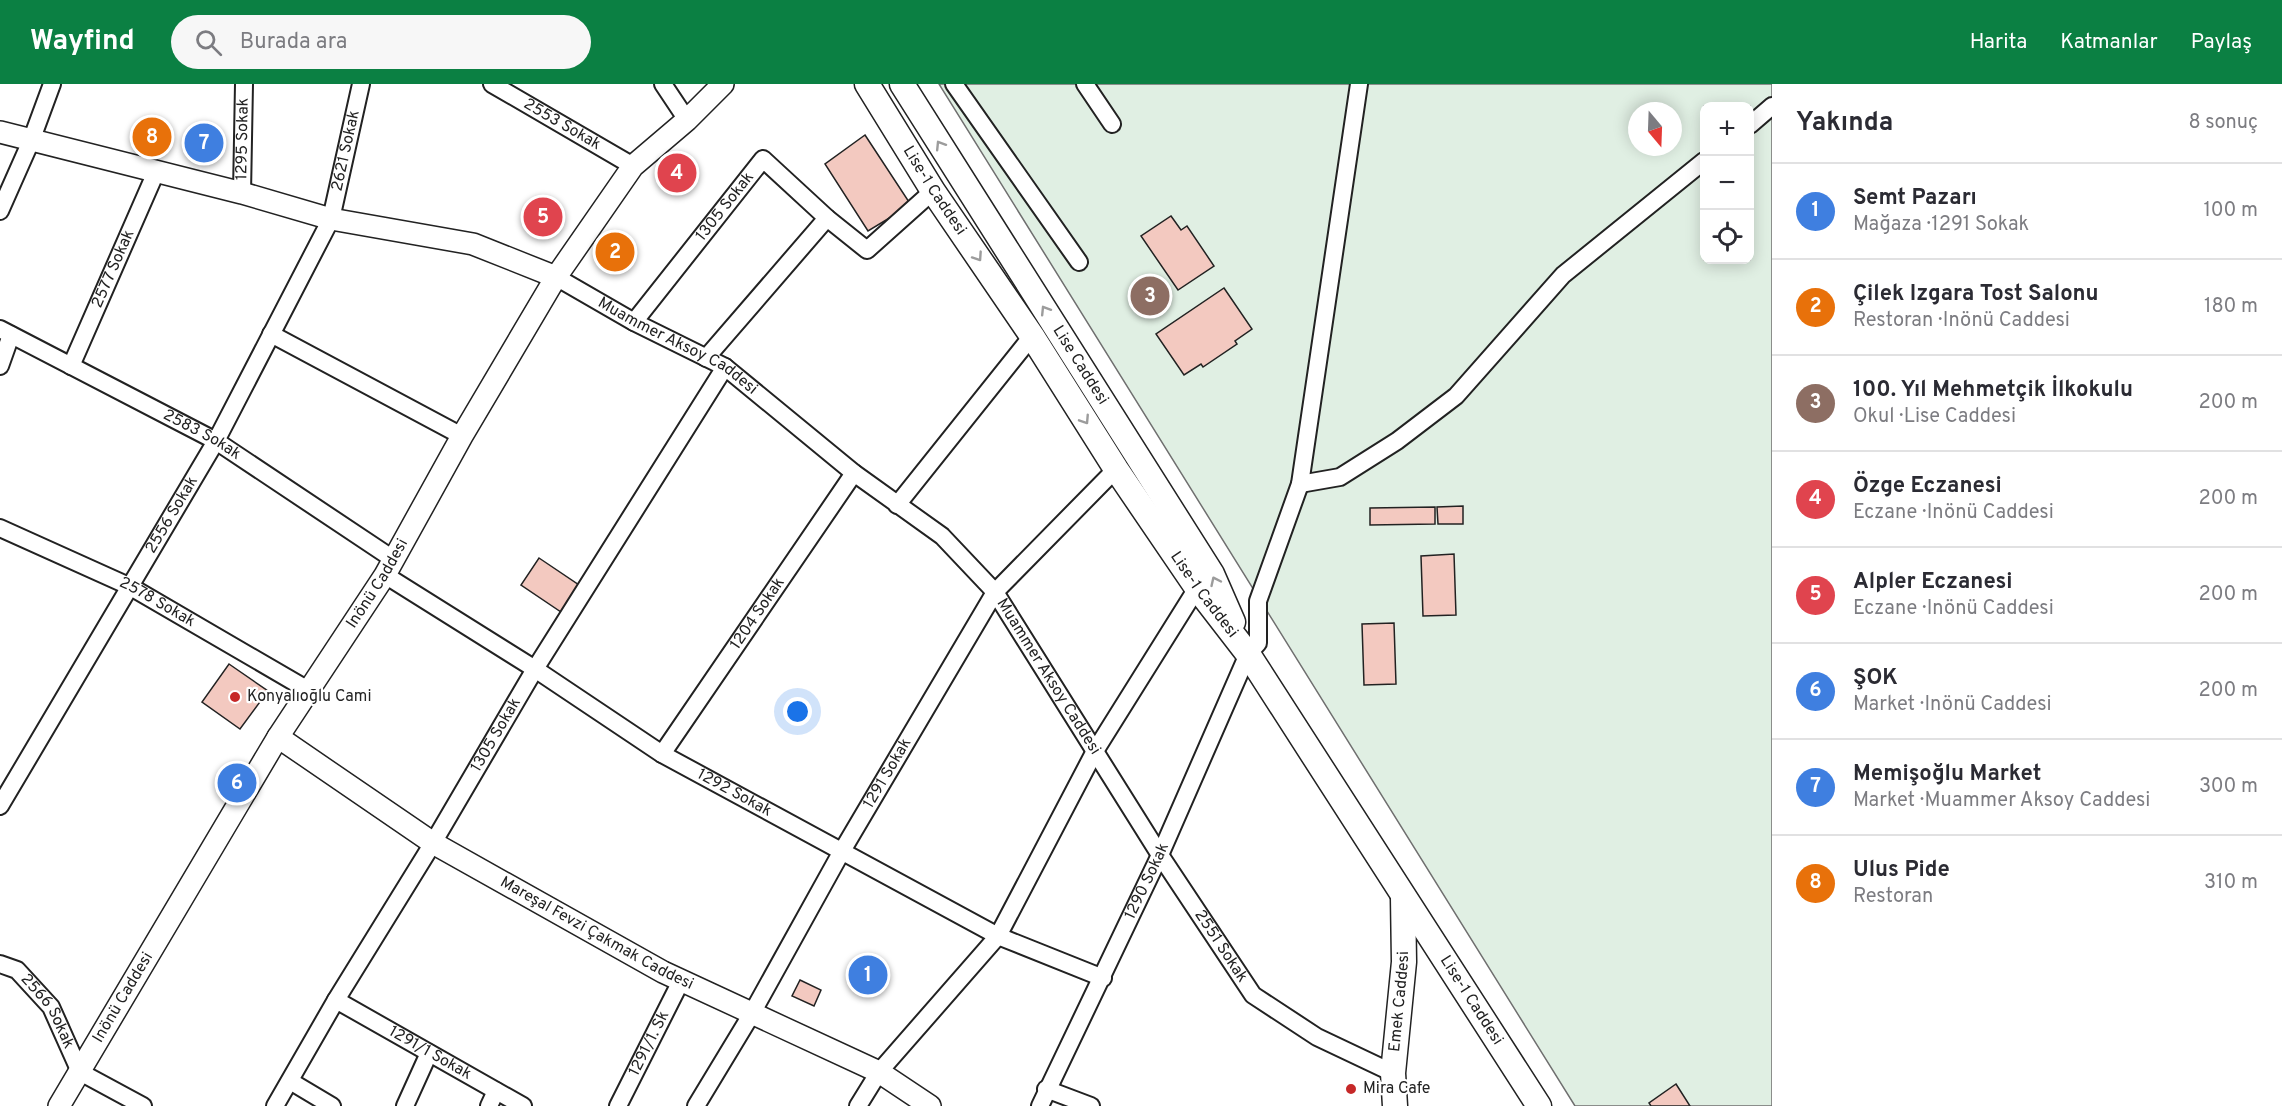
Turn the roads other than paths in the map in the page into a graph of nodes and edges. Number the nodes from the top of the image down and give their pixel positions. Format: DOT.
graph roads {
  1 [pos="52,84"];
  2 [pos="244,84"];
  3 [pos="361,84"];
  4 [pos="492,84"];
  5 [pos="663,84"];
  6 [pos="723,84"];
  7 [pos="867,84"];
  8 [pos="902,84"];
  9 [pos="954,84"];
  10 [pos="1085,84"];
  11 [pos="1359,84"];
  12 [pos="1772,106"];
  13 [pos="687,120"];
  14 [pos="1754,121"];
  15 [pos="1112,124"];
  16 [pos="0,132"];
  17 [pos="31,141"];
  18 [pos="1700,164"];
  19 [pos="633,166"];
  20 [pos="156,172"];
  21 [pos="933,191"];
  22 [pos="242,193"];
  23 [pos="0,211"];
  24 [pos="827,218"];
  25 [pos="331,219"];
  26 [pos="1079,262"];
  27 [pos="556,277"];
  28 [pos="634,322"];
  29 [pos="5,332"];
  30 [pos="271,334"];
  31 [pos="1032,336"];
  32 [pos="706,358"];
  33 [pos="0,366"];
  34 [pos="71,366"];
  35 [pos="724,367"];
  36 [pos="462,436"];
  37 [pos="216,441"];
  38 [pos="1116,469"];
  39 [pos="854,474"];
  40 [pos="1300,484"];
  41 [pos="897,505"];
  42 [pos="0,528"];
  43 [pos="389,567"];
  44 [pos="131,587"];
  45 [pos="1197,588"];
  46 [pos="995,592"];
  47 [pos="1248,654"];
  48 [pos="535,669"];
  49 [pos="308,690"];
  50 [pos="278,737"];
  51 [pos="1095,751"];
  52 [pos="662,754"];
  53 [pos="0,806"];
  54 [pos="434,843"];
  55 [pos="842,851"];
  56 [pos="1160,855"];
  57 [pos="1403,897"];
  58 [pos="998,936"];
  59 [pos="1433,944"];
  60 [pos="1404,950"];
  61 [pos="0,964"];
  62 [pos="1103,978"];
  63 [pos="681,981"];
  64 [pos="336,1000"];
  65 [pos="751,1015"];
  66 [pos="429,1053"];
  67 [pos="80,1072"];
  68 [pos="879,1072"];
  69 [pos="1393,1073"];
  70 [pos="290,1081"];
  71 [pos="1046,1089"];
  72 [pos="493,1098"];
  73 [pos="59,1106"];
  74 [pos="143,1106"];
  75 [pos="275,1106"];
  76 [pos="332,1106"];
  77 [pos="405,1106"];
  78 [pos="523,1106"];
  79 [pos="618,1106"];
  80 [pos="696,1106"];
  81 [pos="858,1106"];
  82 [pos="930,1106"];
  83 [pos="1040,1106"];
  84 [pos="1091,1106"];
  85 [pos="1395,1106"];
  86 [pos="1539,1106"];
  1 -- 17 [label="street"];
  2 -- 22 [label="street, 1295 Sokak"];
  3 -- 25 [label="street, 2621 Sokak"];
  4 -- 19 [label="street, 2553 Sokak"];
  5 -- 13 [label="street"];
  6 -- 13 [label="street, Inönü Caddesi"];
  7 -- 21 [label="main road, Lise-1 Caddesi"];
  47 -- 8 [label="main road, Lise Caddesi, one-way"];
  9 -- 26 [label="street"];
  10 -- 15 [label="street"];
  11 -- 40 [label="street, 1290 Sokak"];
  12 -- 14 [label="street"];
  13 -- 19 [label="street, Inönü Caddesi"];
  16 -- 17 [label="street, Muammer Aksoy Caddesi"];
  17 -- 20 [label="street, Muammer Aksoy Caddesi"];
  17 -- 23 [label="street"];
  18 -- 40 [label="street"];
  19 -- 27 [label="street, Inönü Caddesi"];
  20 -- 22 [label="street, Muammer Aksoy Caddesi"];
  20 -- 34 [label="street, 2577 Sokak"];
  21 -- 24 [label="street, 1305 Sokak"];
  21 -- 31 [label="main road, Lise-1 Caddesi, one-way"];
  22 -- 25 [label="street, Muammer Aksoy Caddesi"];
  24 -- 28 [label="street, 1305 Sokak"];
  24 -- 32 [label="street"];
  25 -- 27 [label="street, Muammer Aksoy Caddesi"];
  25 -- 30 [label="street, 2556 Sokak"];
  27 -- 28 [label="street, Muammer Aksoy Caddesi"];
  27 -- 36 [label="street, Inönü Caddesi"];
  28 -- 32 [label="street, Muammer Aksoy Caddesi"];
  29 -- 33 [label="street"];
  29 -- 34 [label="street, 2583 Sokak"];
  30 -- 36 [label="street"];
  30 -- 37 [label="street, 2556 Sokak"];
  31 -- 38 [label="main road, Lise-1 Caddesi, one-way"];
  31 -- 41 [label="street"];
  32 -- 35 [label="street, Muammer Aksoy Caddesi"];
  34 -- 37 [label="street, 2583 Sokak"];
  35 -- 39 [label="street, Muammer Aksoy Caddesi"];
  35 -- 48 [label="street, 1305 Sokak"];
  36 -- 43 [label="street, Inönü Caddesi"];
  37 -- 43 [label="street, 2583 Sokak"];
  37 -- 44 [label="street, 2556 Sokak"];
  38 -- 45 [label="main road, Lise-1 Caddesi"];
  38 -- 46 [label="street, 1291 Sokak"];
  39 -- 41 [label="street, Muammer Aksoy Caddesi"];
  39 -- 52 [label="street, 1204 Sokak"];
  40 -- 47 [label="street, 1290 Sokak"];
  41 -- 46 [label="street, Muammer Aksoy Caddesi"];
  42 -- 44 [label="street, 2578 Sokak"];
  43 -- 48 [label="street, 1292 Sokak"];
  43 -- 49 [label="street, Inönü Caddesi"];
  44 -- 49 [label="street, 2578 Sokak"];
  44 -- 53 [label="street, 2556 Sokak"];
  45 -- 47 [label="main road, Lise-1 Caddesi"];
  45 -- 51 [label="street"];
  46 -- 51 [label="street, Muammer Aksoy Caddesi"];
  46 -- 55 [label="street, 1291 Sokak"];
  47 -- 56 [label="street, 1290 Sokak"];
  47 -- 57 [label="main road, Lise-1 Caddesi"];
  48 -- 52 [label="street, 1292 Sokak"];
  48 -- 54 [label="street, 1305 Sokak"];
  49 -- 50 [label="street, Inönü Caddesi"];
  50 -- 54 [label="street, Mareşal Fevzi Çakmak Caddesi"];
  50 -- 67 [label="street, Inönü Caddesi"];
  51 -- 56 [label="street, Muammer Aksoy Caddesi"];
  51 -- 58 [label="street"];
  52 -- 55 [label="street, 1292 Sokak"];
  54 -- 63 [label="street, Mareşal Fevzi Çakmak Caddesi"];
  54 -- 64 [label="street, 1305 Sokak"];
  55 -- 58 [label="street, 1292 Sokak"];
  55 -- 65 [label="street, 1291 Sokak"];
  56 -- 62 [label="street, 1290 Sokak"];
  56 -- 69 [label="street, 2551 Sokak"];
  57 -- 59 [label="main road, Lise-1 Caddesi"];
  57 -- 60 [label="main road, Emek Caddesi"];
  58 -- 62 [label="street, 1292 Sokak"];
  58 -- 68 [label="street"];
  59 -- 60 [label="street"];
  59 -- 86 [label="main road, Lise-1 Caddesi"];
  60 -- 69 [label="main road, Emek Caddesi"];
  61 -- 67 [label="street, 2566 Sokak"];
  62 -- 71 [label="street, 1290 Sokak"];
  63 -- 65 [label="street, Mareşal Fevzi Çakmak Caddesi"];
  63 -- 79 [label="street, 1291/1. Sk"];
  64 -- 66 [label="street, 1291/1 Sokak"];
  64 -- 70 [label="street, 1305 Sokak"];
  65 -- 68 [label="street, Mareşal Fevzi Çakmak Caddesi"];
  65 -- 80 [label="street, 1291 Sokak"];
  66 -- 72 [label="street, 1291/1 Sokak"];
  66 -- 77 [label="street"];
  67 -- 73 [label="street, Inönü Caddesi"];
  67 -- 74 [label="street"];
  68 -- 81 [label="street"];
  68 -- 82 [label="street, Mareşal Fevzi Çakmak Caddesi"];
  69 -- 85 [label="main road, Emek Caddesi"];
  70 -- 75 [label="street, 1305 Sokak"];
  70 -- 76 [label="street"];
  71 -- 83 [label="street, 1290 Sokak"];
  71 -- 84 [label="street"];
  72 -- 78 [label="street, 1291/1 Sokak"];
}
